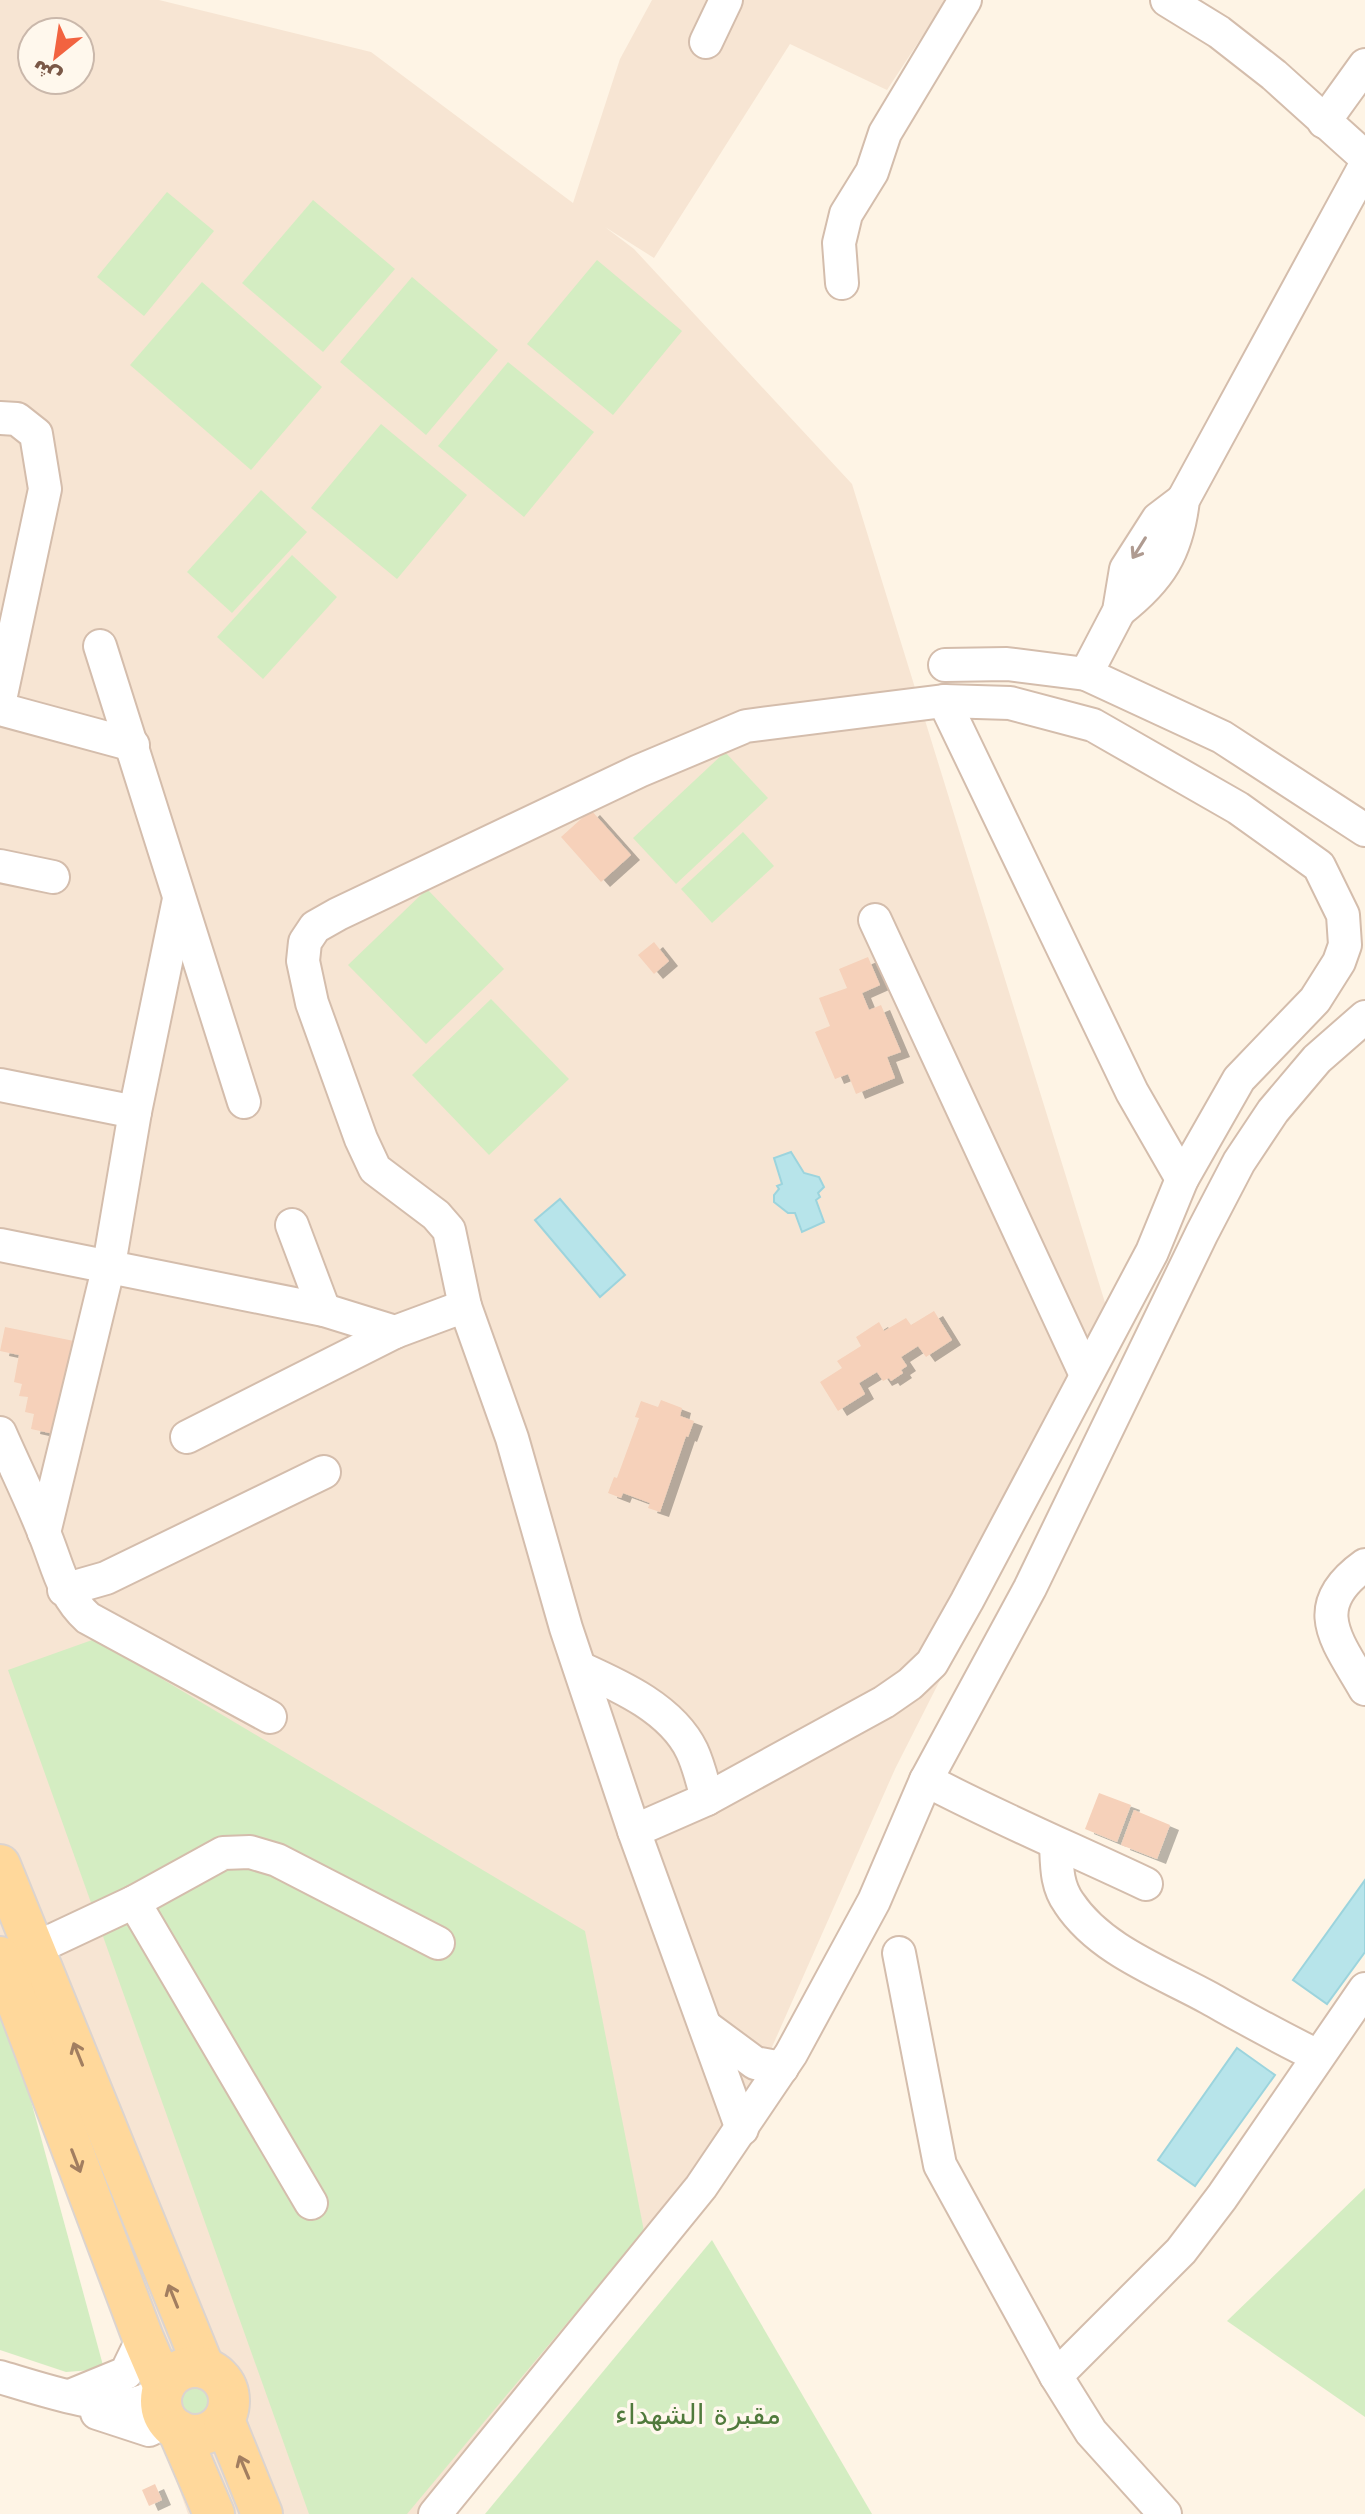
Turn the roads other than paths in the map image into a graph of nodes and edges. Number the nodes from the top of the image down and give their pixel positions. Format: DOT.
graph roads {
  1 [pos="726,0"];
  2 [pos="965,0"];
  3 [pos="1167,0"];
  4 [pos="706,42"];
  5 [pos="1365,65"];
  6 [pos="1324,122"];
  7 [pos="1365,157"];
  8 [pos="1365,166"];
  9 [pos="842,283"];
  10 [pos="0,418"];
  11 [pos="100,646"];
  12 [pos="945,665"];
  13 [pos="1086,674"];
  14 [pos="0,700"];
  15 [pos="944,701"];
  16 [pos="0,709"];
  17 [pos="133,745"];
  18 [pos="1365,830"];
  19 [pos="0,866"];
  20 [pos="53,877"];
  21 [pos="179,899"];
  22 [pos="875,920"];
  23 [pos="1365,1017"];
  24 [pos="0,1085"];
  25 [pos="244,1102"];
  26 [pos="135,1112"];
  27 [pos="1182,1179"];
  28 [pos="292,1225"];
  29 [pos="0,1245"];
  30 [pos="109,1265"];
  31 [pos="465,1306"];
  32 [pos="324,1310"];
  33 [pos="395,1332"];
  34 [pos="1086,1375"];
  35 [pos="0,1433"];
  36 [pos="187,1437"];
  37 [pos="324,1472"];
  38 [pos="44,1533"];
  39 [pos="1365,1565"];
  40 [pos="64,1590"];
  41 [pos="580,1668"];
  42 [pos="1365,1689"];
  43 [pos="270,1717"];
  44 [pos="926,1780"];
  45 [pos="707,1799"];
  46 [pos="634,1831"];
  47 [pos="1056,1844"];
  48 [pos="0,1865"];
  49 [pos="1146,1884"];
  50 [pos="134,1902"];
  51 [pos="438,1943"];
  52 [pos="18,1953"];
  53 [pos="899,1953"];
  54 [pos="1365,1989"];
  55 [pos="705,2026"];
  56 [pos="1318,2056"];
  57 [pos="782,2068"];
  58 [pos="742,2129"];
  59 [pos="311,2203"];
  60 [pos="143,2338"];
  61 [pos="204,2368"];
  62 [pos="1056,2376"];
  63 [pos="0,2377"];
  64 [pos="67,2397"];
  65 [pos="168,2407"];
  66 [pos="224,2420"];
  67 [pos="214,2514"];
  68 [pos="262,2514"];
  69 [pos="435,2514"];
  70 [pos="1165,2514"];
  1 -- 4 [label="street"];
  2 -- 9 [label="street"];
  3 -- 6 [label="street"];
  5 -- 6 [label="street"];
  6 -- 7 [label="street"];
  8 -- 13 [label="street"];
  10 -- 14 [label="street"];
  11 -- 17 [label="street"];
  12 -- 13 [label="street"];
  13 -- 18 [label="street"];
  15 -- 27 [label="street"];
  15 -- 27 [label="street"];
  15 -- 31 [label="street"];
  16 -- 17 [label="street"];
  17 -- 21 [label="street"];
  19 -- 20 [label="street"];
  21 -- 25 [label="street"];
  21 -- 26 [label="street"];
  22 -- 34 [label="street"];
  23 -- 44 [label="street"];
  24 -- 26 [label="street"];
  26 -- 30 [label="street"];
  27 -- 34 [label="street"];
  28 -- 32 [label="street"];
  29 -- 30 [label="street"];
  30 -- 32 [label="street"];
  30 -- 38 [label="street"];
  31 -- 33 [label="street"];
  31 -- 41 [label="street"];
  32 -- 33 [label="street"];
  33 -- 36 [label="street"];
  34 -- 45 [label="street"];
  35 -- 38 [label="street"];
  37 -- 40 [label="street"];
  38 -- 40 [label="street"];
  39 -- 42 [label="street"];
  40 -- 43 [label="street"];
  41 -- 45 [label="street"];
  41 -- 46 [label="street"];
  44 -- 47 [label="street"];
  44 -- 57 [label="street"];
  45 -- 46 [label="street"];
  46 -- 55 [label="street"];
  47 -- 49 [label="street"];
  47 -- 56 [label="street"];
  48 -- 52 [label="main road"];
  50 -- 51 [label="street"];
  50 -- 52 [label="street"];
  50 -- 59 [label="street"];
  52 -- 60 [label="main road, one-way"];
  61 -- 52 [label="main road, one-way"];
  53 -- 62 [label="street"];
  54 -- 56 [label="street"];
  55 -- 57 [label="street"];
  55 -- 58 [label="street"];
  56 -- 62 [label="street"];
  57 -- 58 [label="street"];
  58 -- 69 [label="street"];
  60 -- 64 [label="street"];
  60 -- 65 [label="main road"];
  61 -- 65 [label="main road"];
  61 -- 66 [label="main road"];
  62 -- 70 [label="street"];
  63 -- 64 [label="street"];
  64 -- 65 [label="street"];
  65 -- 66 [label="main road"];
  65 -- 67 [label="main road"];
  68 -- 66 [label="main road, one-way"];
}
